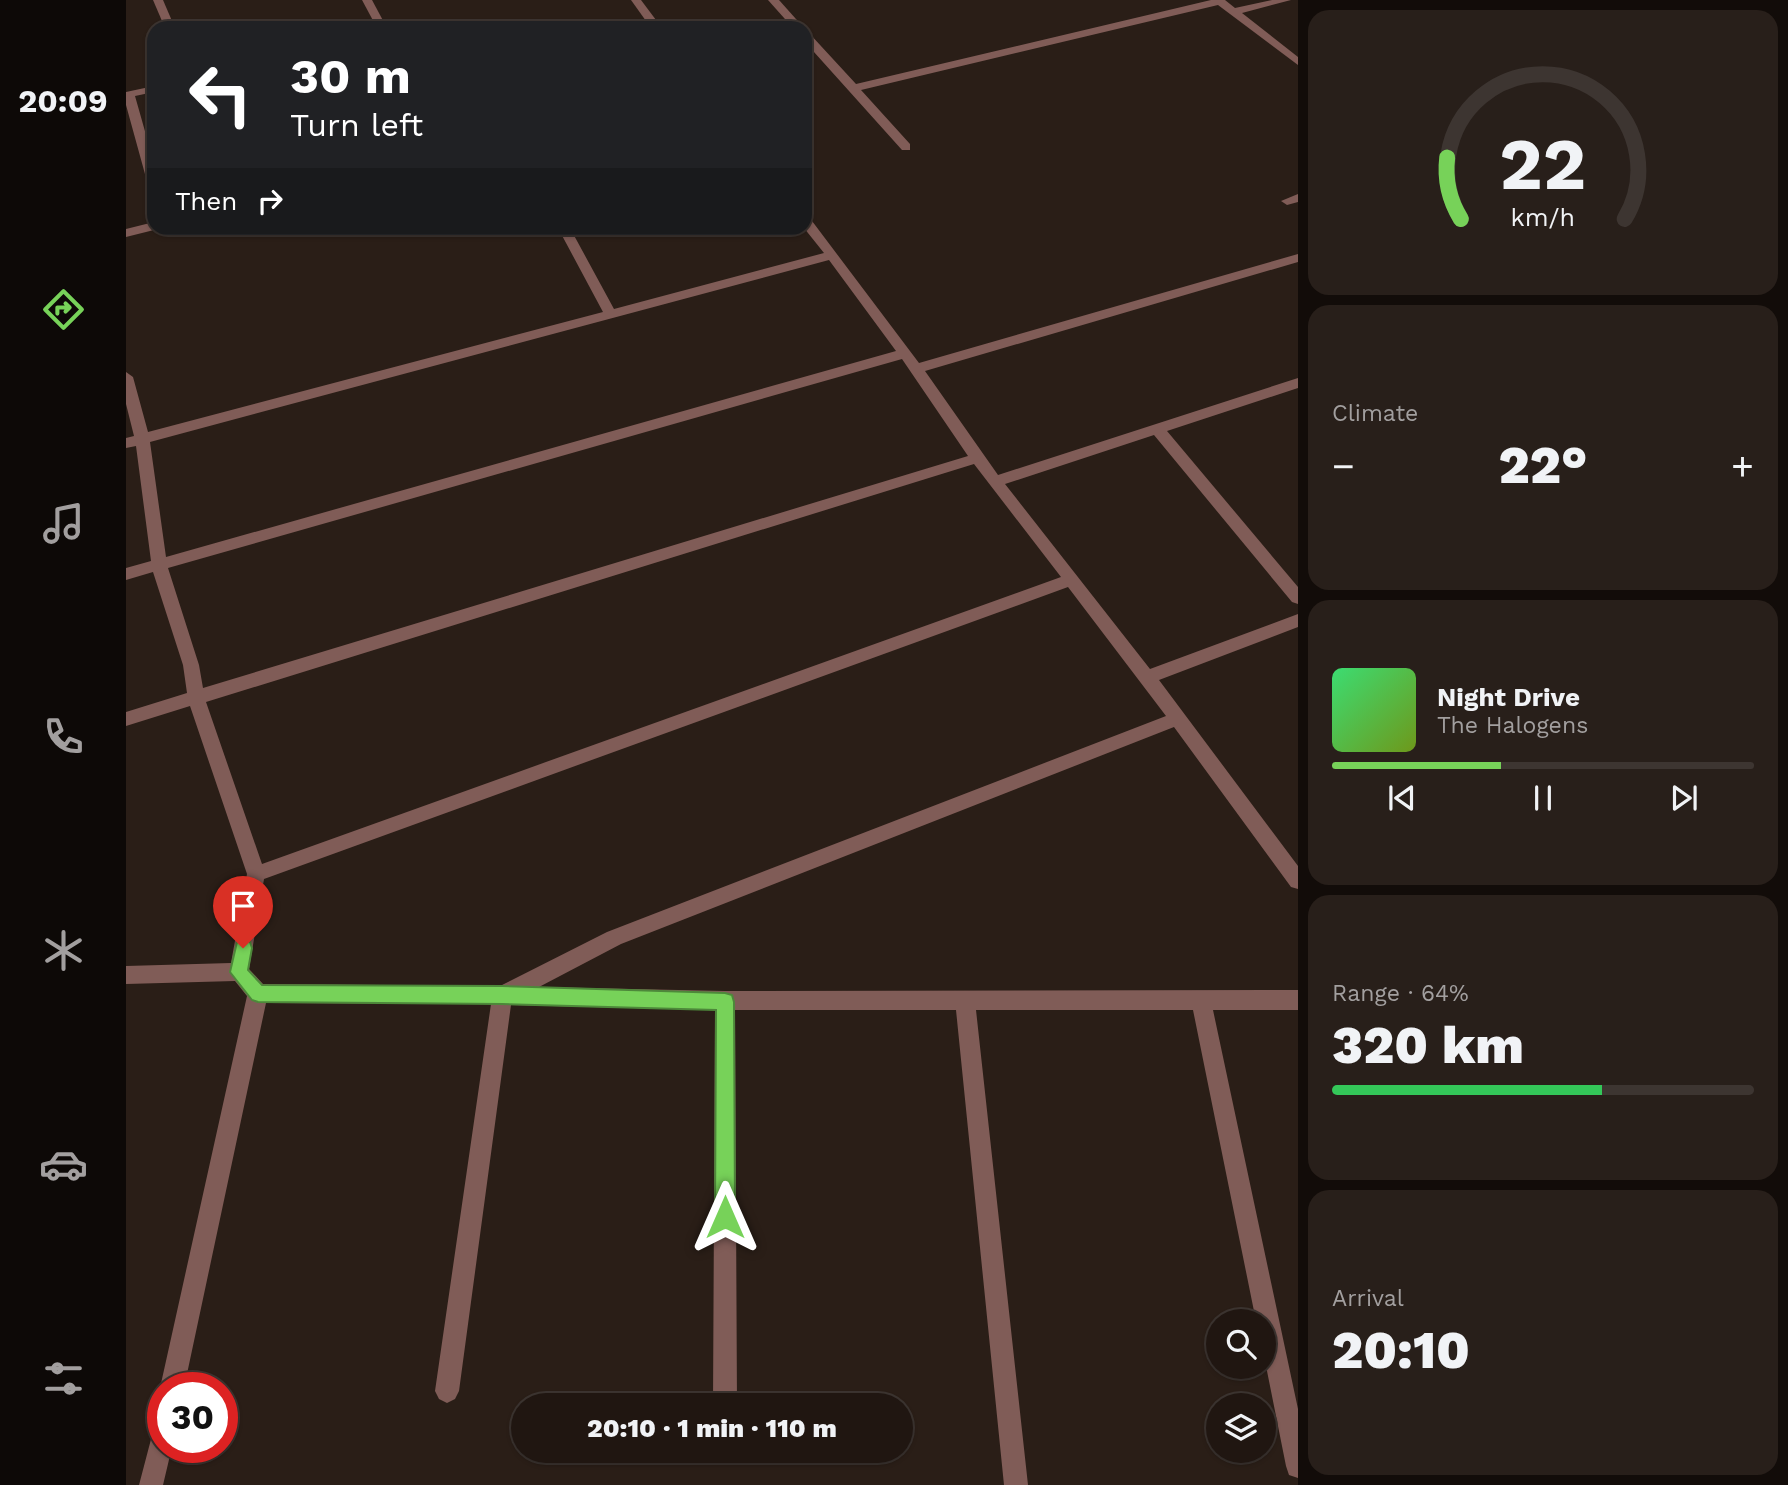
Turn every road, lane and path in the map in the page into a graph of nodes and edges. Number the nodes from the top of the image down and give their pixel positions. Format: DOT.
graph roads {
  1 [pos="158,0"];
  2 [pos="367,0"];
  3 [pos="636,0"];
  4 [pos="773,0"];
  5 [pos="1286,0"];
  6 [pos="1219,1"];
  7 [pos="1233,12"];
  8 [pos="167,21"];
  9 [pos="378,21"];
  10 [pos="652,21"];
  11 [pos="792,21"];
  12 [pos="812,43"];
  13 [pos="1298,62"];
  14 [pos="854,88"];
  15 [pos="147,91"];
  16 [pos="127,95"];
  17 [pos="906,147"];
  18 [pos="147,162"];
  19 [pos="147,228"];
  20 [pos="812,229"];
  21 [pos="126,233"];
  22 [pos="568,235"];
  23 [pos="833,255"];
  24 [pos="1298,258"];
  25 [pos="611,316"];
  26 [pos="905,353"];
  27 [pos="915,369"];
  28 [pos="126,377"];
  29 [pos="1298,383"];
  30 [pos="1158,430"];
  31 [pos="134,441"];
  32 [pos="977,458"];
  33 [pos="996,481"];
  34 [pos="159,565"];
  35 [pos="126,574"];
  36 [pos="1071,580"];
  37 [pos="1298,598"];
  38 [pos="1298,620"];
  39 [pos="1147,677"];
  40 [pos="196,698"];
  41 [pos="126,719"];
  42 [pos="1177,719"];
  43 [pos="256,874"];
  44 [pos="1298,881"];
  45 [pos="239,972"];
  46 [pos="126,975"];
  47 [pos="258,993"];
  48 [pos="502,995"];
  49 [pos="1298,1000"];
  50 [pos="965,1001"];
  51 [pos="1201,1001"];
  52 [pos="725,1002"];
  53 [pos="175,1372"];
  54 [pos="447,1391"];
  55 [pos="725,1393"];
  56 [pos="156,1463"];
  57 [pos="1298,1466"];
  58 [pos="151,1485"];
  59 [pos="1016,1485"];
  1 -- 8 [label="street"];
  2 -- 9 [label="street"];
  3 -- 10 [label="street"];
  4 -- 11 [label="street"];
  5 -- 7 [label="street"];
  6 -- 7 [label="street"];
  6 -- 14 [label="street"];
  7 -- 13 [label="street"];
  12 -- 14 [label="street"];
  14 -- 17 [label="street"];
  15 -- 16 [label="street"];
  16 -- 18 [label="street"];
  19 -- 21 [label="street"];
  20 -- 23 [label="street"];
  22 -- 25 [label="street"];
  23 -- 25 [label="street"];
  23 -- 26 [label="street"];
  24 -- 27 [label="street"];
  25 -- 31 [label="street"];
  26 -- 27 [label="street"];
  26 -- 34 [label="street"];
  27 -- 32 [label="street"];
  28 -- 31 [label="street"];
  29 -- 30 [label="street"];
  30 -- 33 [label="street"];
  30 -- 37 [label="street"];
  31 -- 34 [label="street"];
  32 -- 33 [label="street"];
  32 -- 40 [label="street"];
  33 -- 36 [label="street"];
  34 -- 35 [label="street"];
  34 -- 40 [label="street"];
  36 -- 39 [label="street"];
  36 -- 43 [label="street"];
  38 -- 39 [label="street"];
  39 -- 42 [label="street"];
  40 -- 41 [label="street"];
  40 -- 43 [label="street"];
  42 -- 44 [label="street"];
  42 -- 48 [label="street"];
  43 -- 45 [label="street"];
  45 -- 46 [label="street"];
  45 -- 47 [label="street"];
  47 -- 48 [label="street"];
  47 -- 53 [label="street"];
  48 -- 52 [label="street"];
  48 -- 54 [label="street"];
  49 -- 51 [label="street"];
  50 -- 51 [label="street"];
  50 -- 52 [label="street"];
  50 -- 59 [label="street"];
  51 -- 57 [label="street"];
  52 -- 55 [label="street"];
  56 -- 58 [label="street"];
}
